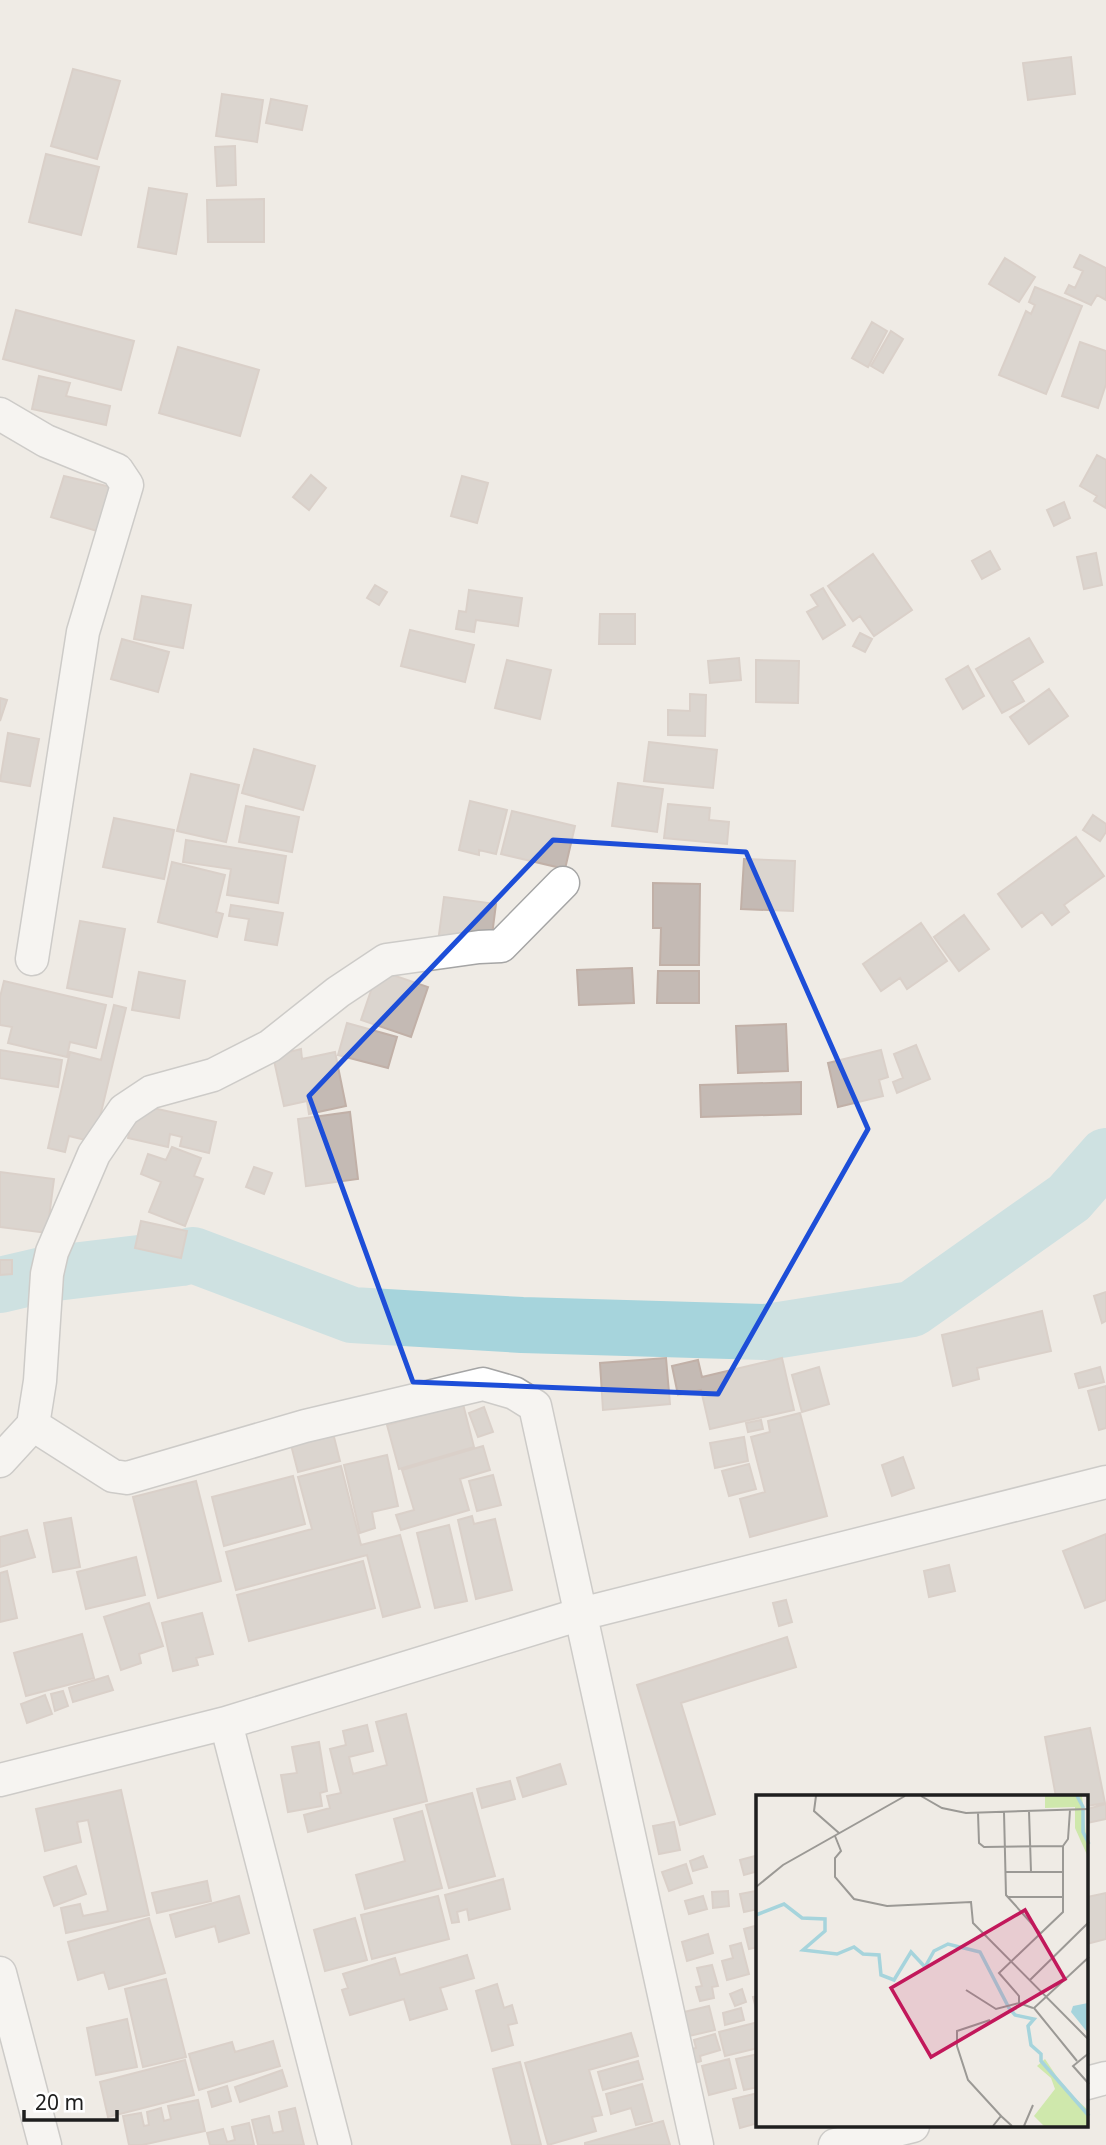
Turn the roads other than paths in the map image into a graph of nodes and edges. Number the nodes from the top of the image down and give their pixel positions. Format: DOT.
graph roads {
  1 [pos="0,414"];
  2 [pos="564,883"];
  3 [pos="32,959"];
  4 [pos="33,1426"];
  5 [pos="0,1461"];
  6 [pos="1106,1482"];
  7 [pos="581,1614"];
  8 [pos="226,1723"];
  9 [pos="0,1780"];
  10 [pos="0,1973"];
  11 [pos="1106,2078"];
  12 [pos="1088,2083"];
  13 [pos="905,2128"];
  14 [pos="45,2145"];
  15 [pos="335,2145"];
  16 [pos="697,2145"];
  17 [pos="835,2145"];
  1 -- 3 [label="street"];
  2 -- 4 [label="street"];
  4 -- 5 [label="street"];
  4 -- 7 [label="street"];
  6 -- 7 [label="street"];
  7 -- 8 [label="street"];
  7 -- 16 [label="street"];
  8 -- 9 [label="street"];
  8 -- 15 [label="street"];
  10 -- 14 [label="street"];
  11 -- 12 [label="street"];
  13 -- 17 [label="street"];
}
